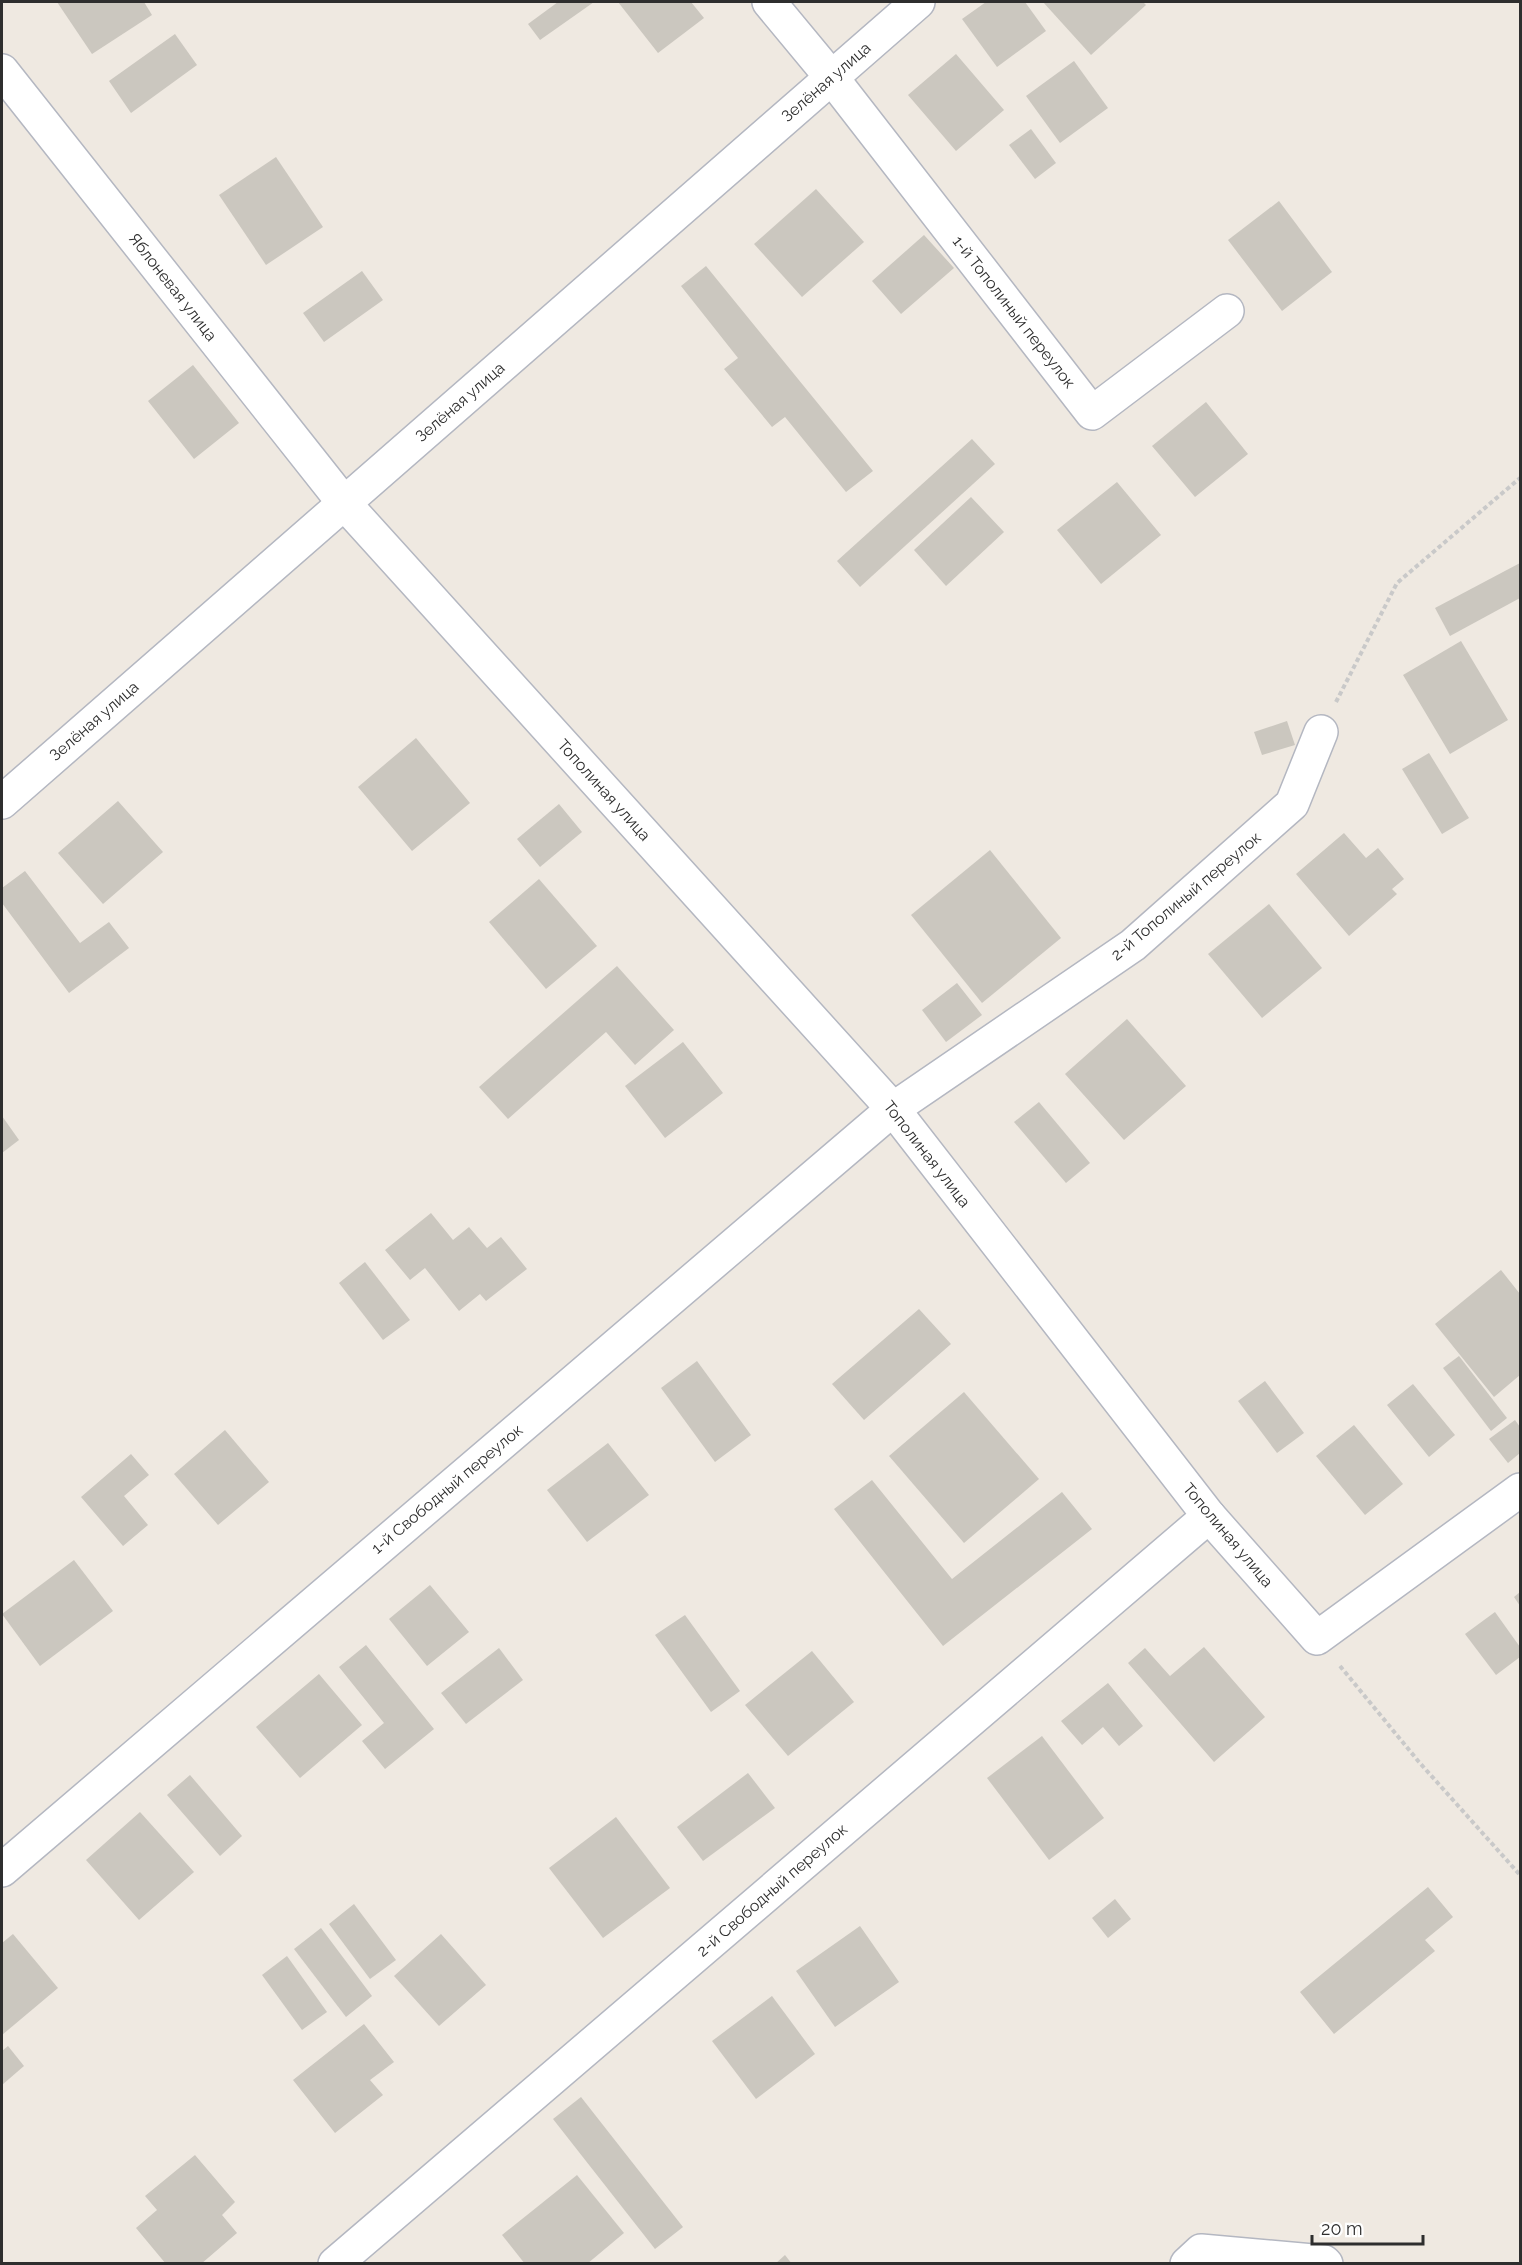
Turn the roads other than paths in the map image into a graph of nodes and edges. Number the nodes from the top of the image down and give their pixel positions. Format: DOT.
graph roads {
  1 [pos="769,2"];
  2 [pos="918,2"];
  3 [pos="2,71"];
  4 [pos="832,78"];
  5 [pos="1227,311"];
  6 [pos="344,503"];
  7 [pos="1321,732"];
  8 [pos="2,802"];
  9 [pos="893,1109"];
  10 [pos="1521,1490"];
  11 [pos="1209,1516"];
  12 [pos="2,1870"];
  13 [pos="1194,2257"];
  14 [pos="335,2264"];
  15 [pos="1326,2264"];
  1 -- 4 [label="street"];
  2 -- 4 [label="street, Зелёная улица"];
  3 -- 6 [label="street, Яблоневая улица"];
  4 -- 5 [label="street, 1-й Тополиный переулок"];
  4 -- 6 [label="street, Зелёная улица"];
  6 -- 8 [label="street, Зелёная улица"];
  6 -- 9 [label="street, Тополиная улица"];
  7 -- 9 [label="street, 2-й Тополиный переулок"];
  9 -- 11 [label="street, Тополиная улица"];
  9 -- 12 [label="street, 1-й Свободный переулок"];
  10 -- 11 [label="street, Тополиная улица"];
  11 -- 14 [label="street, 2-й Свободный переулок"];
  13 -- 15 [label="street"];
}
